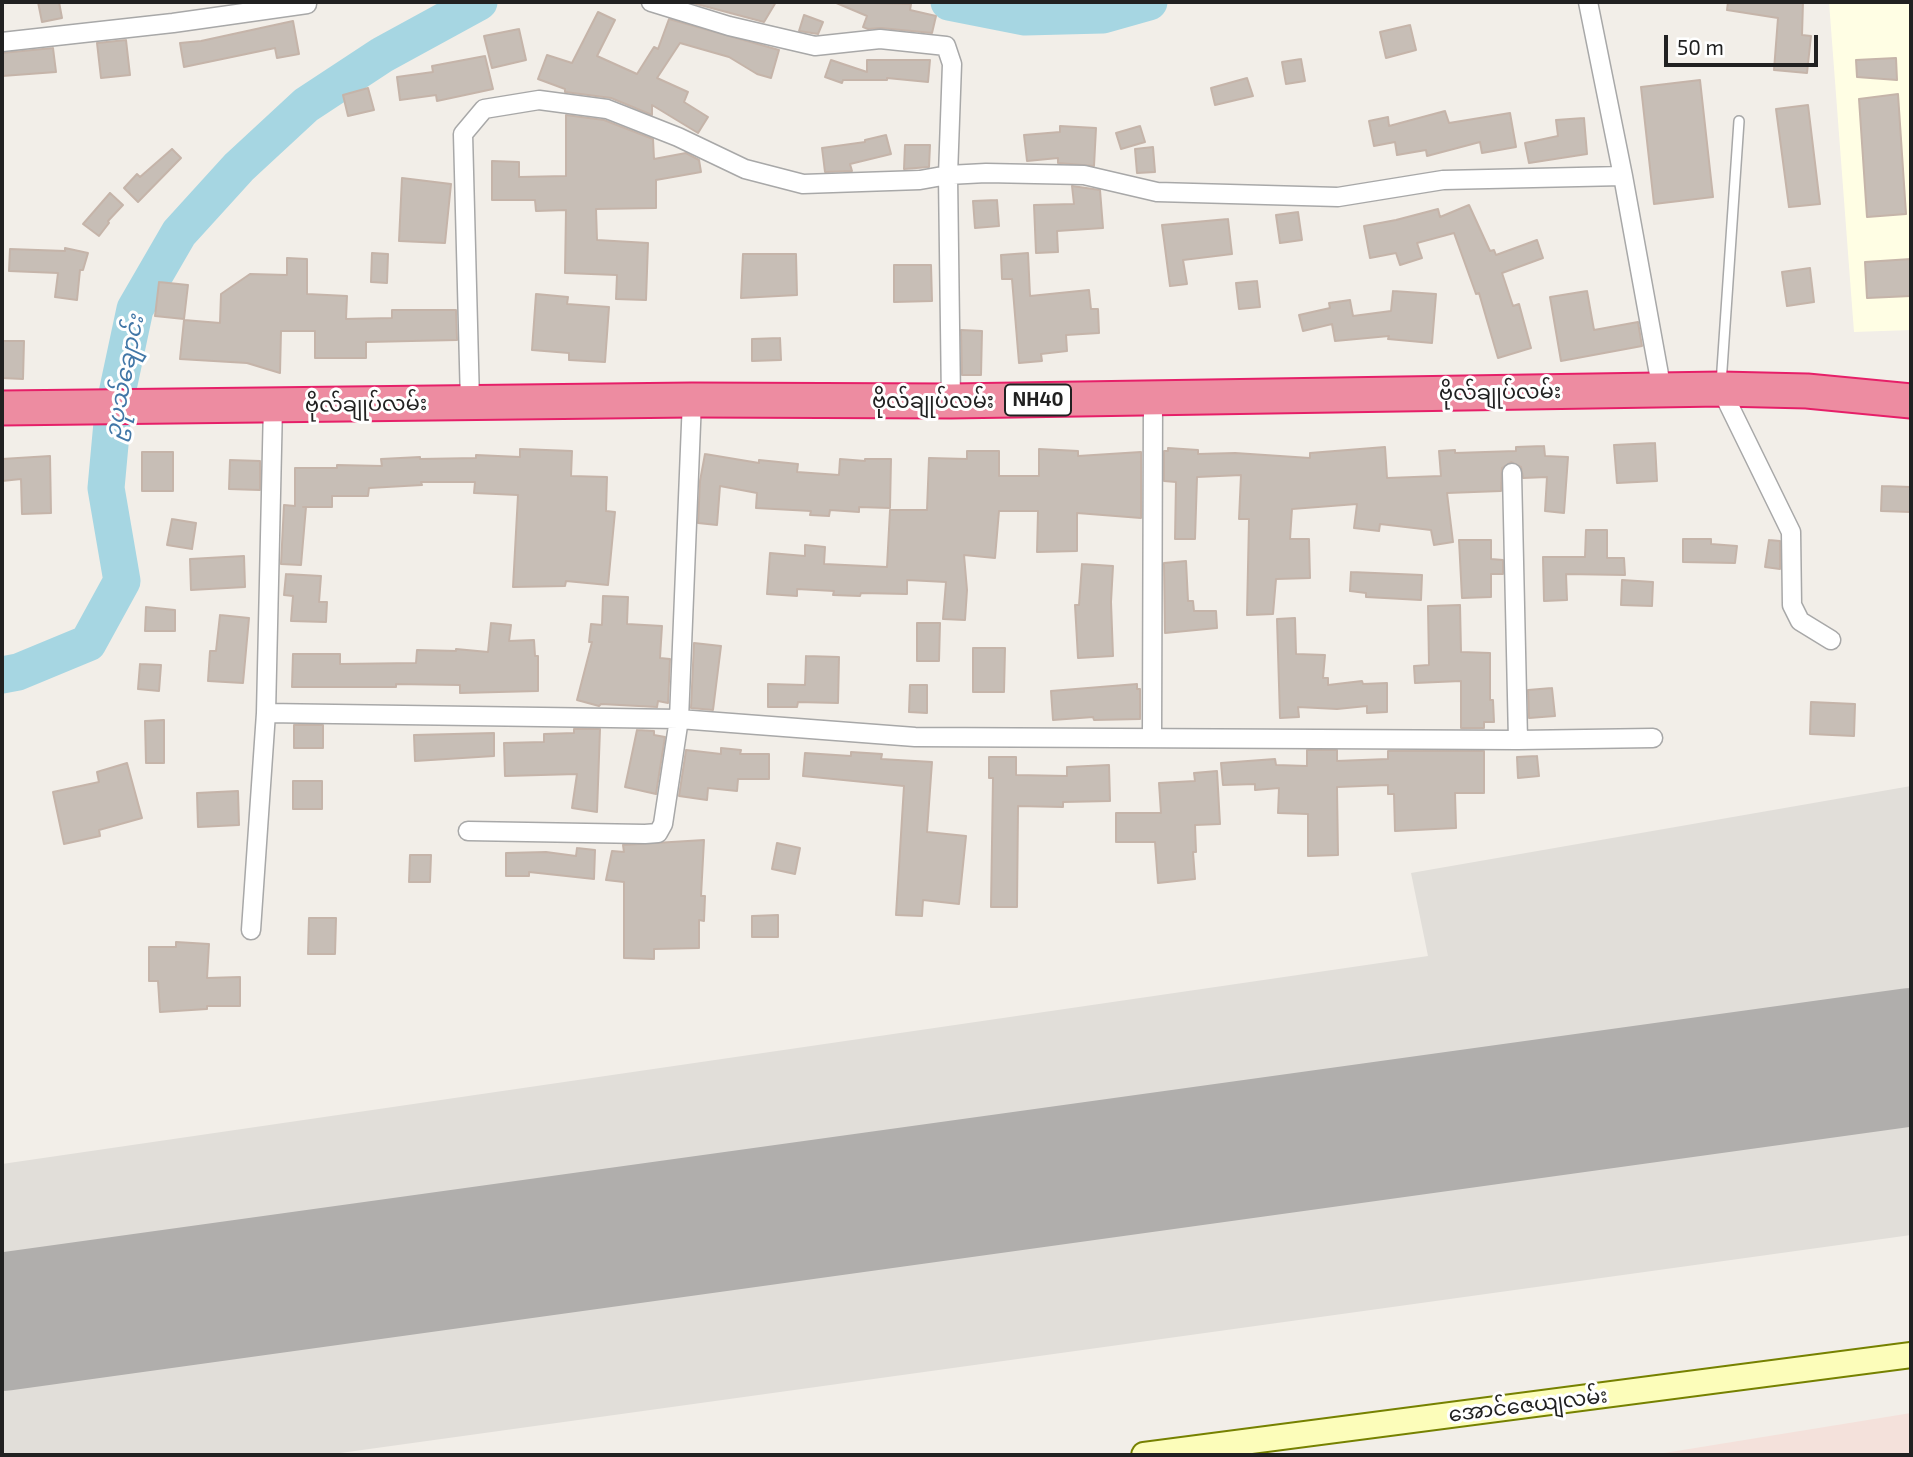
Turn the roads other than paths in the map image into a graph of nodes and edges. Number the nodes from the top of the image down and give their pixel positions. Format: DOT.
graph roads {
  1 [pos="307,2"];
  2 [pos="651,2"];
  3 [pos="1588,2"];
  4 [pos="2,42"];
  5 [pos="1739,121"];
  6 [pos="948,175"];
  7 [pos="1623,176"];
  8 [pos="1721,389"];
  9 [pos="1662,391"];
  10 [pos="1153,398"];
  11 [pos="692,400"];
  12 [pos="951,401"];
  13 [pos="1911,401"];
  14 [pos="470,402"];
  15 [pos="272,405"];
  16 [pos="10,408"];
  17 [pos="1512,473"];
  18 [pos="1831,640"];
  19 [pos="266,713"];
  20 [pos="679,719"];
  21 [pos="1152,737"];
  22 [pos="1653,738"];
  23 [pos="1518,740"];
  24 [pos="468,831"];
  25 [pos="251,930"];
  26 [pos="1911,1355"];
  27 [pos="1144,1455"];
  1 -- 4 [label="street"];
  2 -- 6 [label="street"];
  3 -- 7 [label="street"];
  5 -- 8 [label="lane"];
  6 -- 7 [label="street"];
  6 -- 12 [label="street"];
  6 -- 14 [label="street"];
  7 -- 9 [label="street"];
  8 -- 9 [label="highway, ဗိုလ်ချုပ်လမ်း / NH40"];
  8 -- 13 [label="highway, ဗိုလ်ချုပ်လမ်း / NH40"];
  8 -- 18 [label="street"];
  9 -- 10 [label="highway, ဗိုလ်ချုပ်လမ်း / NH40"];
  10 -- 12 [label="highway, ဗိုလ်ချုပ်လမ်း / NH40"];
  10 -- 21 [label="street"];
  11 -- 12 [label="highway, ဗိုလ်ချုပ်လမ်း / NH40"];
  11 -- 14 [label="highway, ဗိုလ်ချုပ်လမ်း / NH40"];
  11 -- 20 [label="street"];
  14 -- 15 [label="highway, ဗိုလ်ချုပ်လမ်း / NH40"];
  15 -- 16 [label="highway, ဗိုလ်ချုပ်လမ်း / NH40"];
  15 -- 19 [label="street"];
  17 -- 23 [label="street"];
  19 -- 20 [label="street"];
  19 -- 25 [label="street"];
  20 -- 21 [label="street"];
  20 -- 24 [label="street"];
  21 -- 23 [label="street"];
  22 -- 23 [label="street"];
  26 -- 27 [label="street, အောင်ဇေယျလမ်း"];
}
